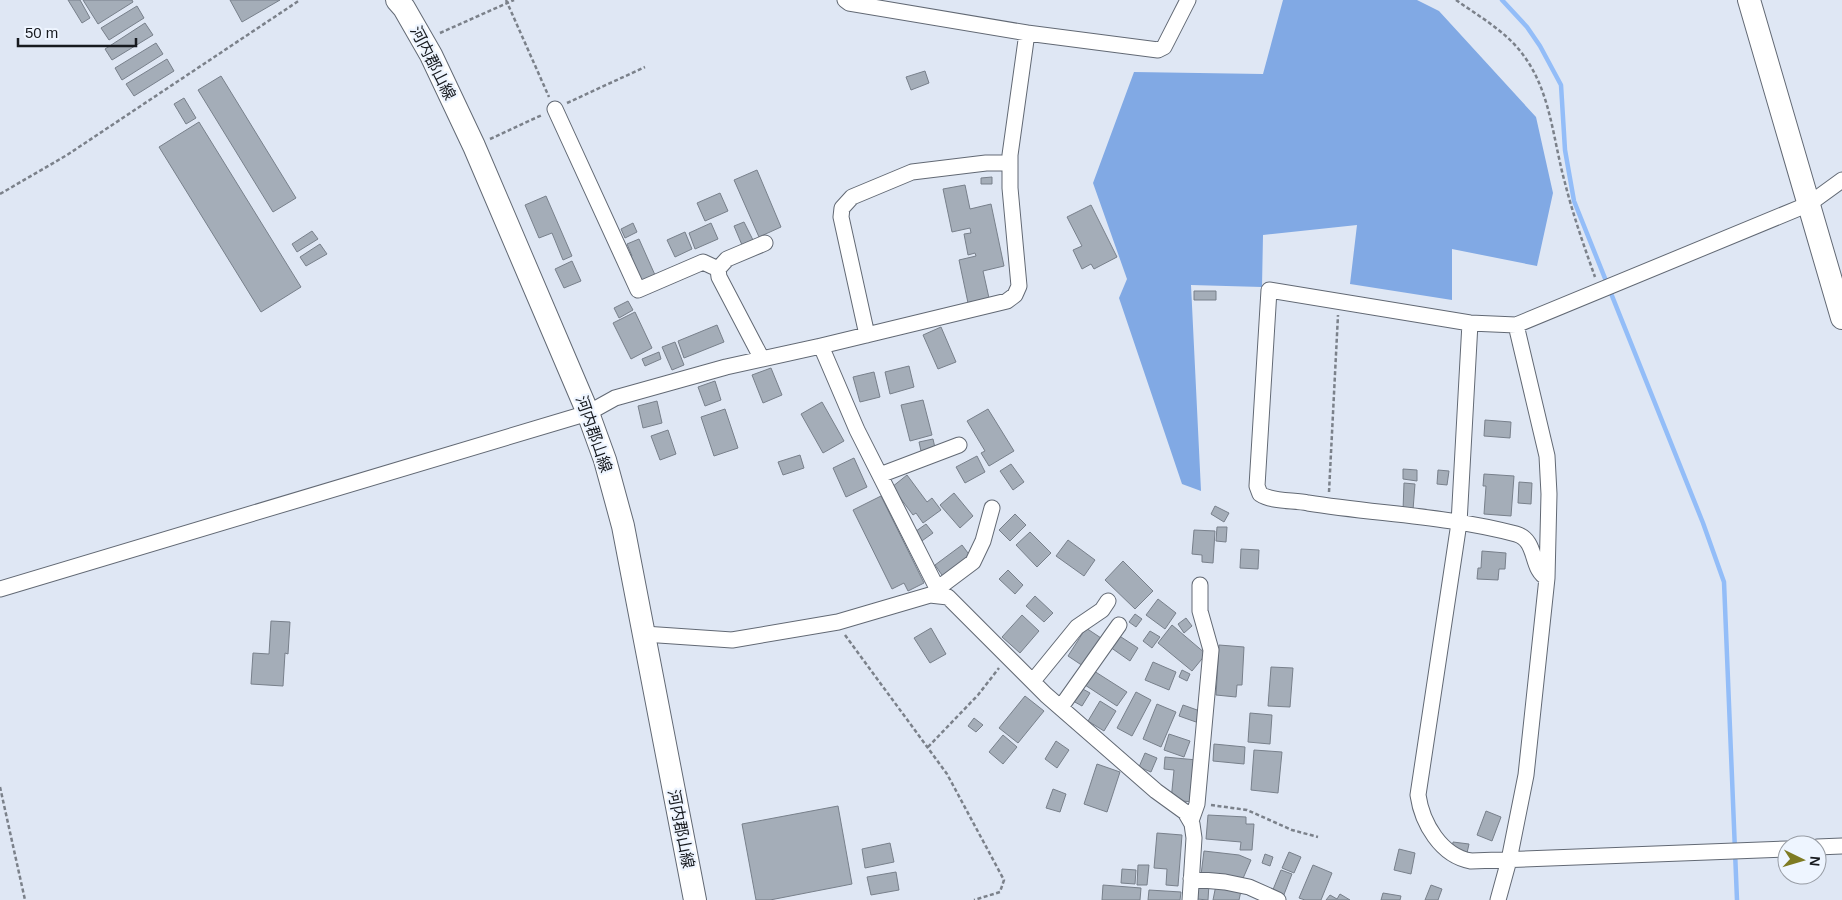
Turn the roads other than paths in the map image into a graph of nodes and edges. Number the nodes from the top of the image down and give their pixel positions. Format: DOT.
graph roads {
  1 [pos="397,0"];
  2 [pos="845,0"];
  3 [pos="1188,0"];
  4 [pos="1749,0"];
  5 [pos="1027,32"];
  6 [pos="555,109"];
  7 [pos="1010,162"];
  8 [pos="1842,180"];
  9 [pos="1809,204"];
  10 [pos="765,243"];
  11 [pos="718,269"];
  12 [pos="1842,318"];
  13 [pos="1470,323"];
  14 [pos="1516,325"];
  15 [pos="867,335"];
  16 [pos="821,346"];
  17 [pos="762,359"];
  18 [pos="588,413"];
  19 [pos="959,445"];
  20 [pos="880,475"];
  21 [pos="992,508"];
  22 [pos="1459,522"];
  23 [pos="1547,578"];
  24 [pos="1200,585"];
  25 [pos="0,589"];
  26 [pos="939,591"];
  27 [pos="1108,602"];
  28 [pos="1119,625"];
  29 [pos="644,634"];
  30 [pos="1033,681"];
  31 [pos="1061,707"];
  32 [pos="1191,821"];
  33 [pos="1842,846"];
  34 [pos="1827,847"];
  35 [pos="1777,849"];
  36 [pos="1510,860"];
  37 [pos="1192,879"];
  38 [pos="695,900"];
  39 [pos="1190,900"];
  40 [pos="1278,900"];
  41 [pos="1498,900"];
  1 -- 18 [label="main road, 河内郡山線"];
  2 -- 5 [label="street"];
  3 -- 5 [label="street"];
  4 -- 9 [label="main road"];
  5 -- 7 [label="street"];
  6 -- 11 [label="street"];
  7 -- 15 [label="street"];
  7 -- 15 [label="street"];
  8 -- 9 [label="street"];
  9 -- 12 [label="main road"];
  9 -- 14 [label="street"];
  10 -- 11 [label="street"];
  11 -- 17 [label="street"];
  13 -- 14 [label="street"];
  13 -- 22 [label="street"];
  13 -- 22 [label="street"];
  14 -- 23 [label="street"];
  15 -- 16 [label="street"];
  16 -- 17 [label="street"];
  16 -- 20 [label="street"];
  17 -- 18 [label="street"];
  18 -- 25 [label="street"];
  18 -- 29 [label="main road, 河内郡山線"];
  19 -- 20 [label="street"];
  20 -- 26 [label="street"];
  21 -- 26 [label="street"];
  22 -- 23 [label="street"];
  22 -- 36 [label="street"];
  23 -- 36 [label="street"];
  24 -- 32 [label="street"];
  26 -- 29 [label="street"];
  26 -- 30 [label="street"];
  27 -- 30 [label="street"];
  28 -- 31 [label="street"];
  29 -- 38 [label="main road, 河内郡山線"];
  30 -- 31 [label="street"];
  31 -- 32 [label="street"];
  32 -- 37 [label="street"];
  33 -- 34 [label="street"];
  35 -- 36 [label="street"];
  36 -- 41 [label="street"];
  37 -- 39 [label="street"];
  37 -- 40 [label="street"];
}
